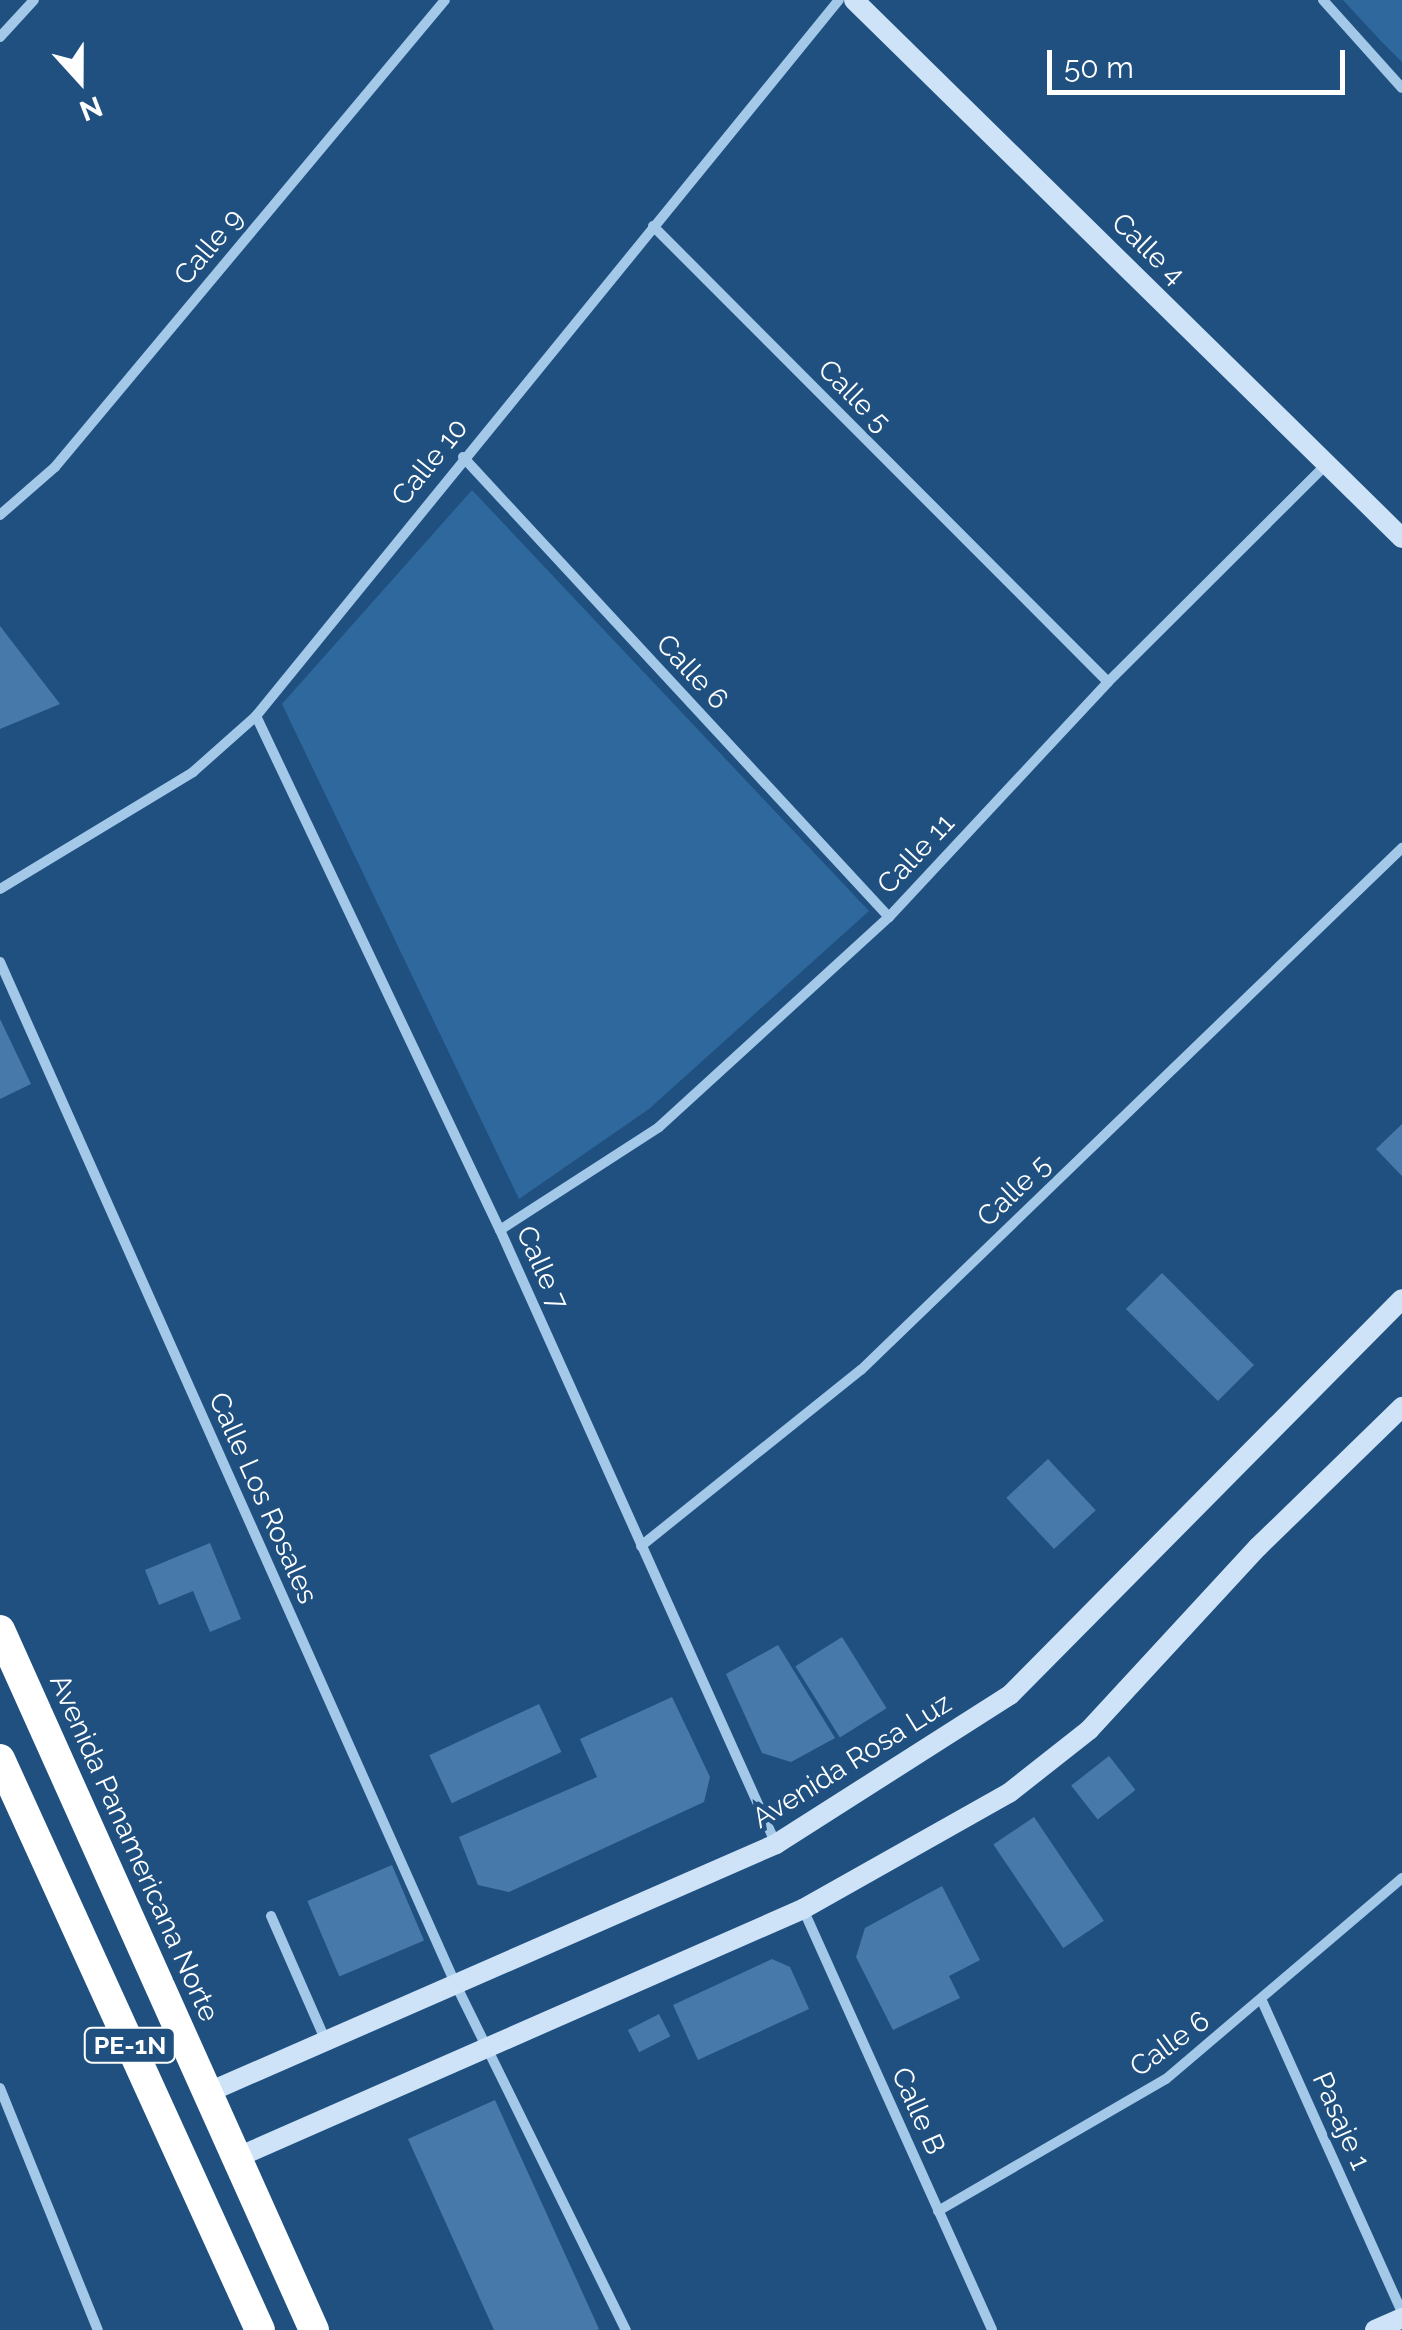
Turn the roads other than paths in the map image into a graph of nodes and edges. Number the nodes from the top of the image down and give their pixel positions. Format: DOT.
graph roads {
  1 [pos="34,0"];
  2 [pos="444,0"];
  3 [pos="839,0"];
  4 [pos="854,0"];
  5 [pos="1323,0"];
  6 [pos="0,37"];
  7 [pos="1402,88"];
  8 [pos="653,226"];
  9 [pos="462,458"];
  10 [pos="1327,464"];
  11 [pos="0,515"];
  12 [pos="1402,538"];
  13 [pos="1108,682"];
  14 [pos="256,716"];
  15 [pos="1402,848"];
  16 [pos="0,889"];
  17 [pos="889,917"];
  18 [pos="0,962"];
  19 [pos="500,1230"];
  20 [pos="1402,1299"];
  21 [pos="1402,1407"];
  22 [pos="641,1546"];
  23 [pos="0,1630"];
  24 [pos="0,1759"];
  25 [pos="776,1844"];
  26 [pos="1402,1878"];
  27 [pos="803,1909"];
  28 [pos="271,1916"];
  29 [pos="455,1983"];
  30 [pos="1263,2003"];
  31 [pos="326,2041"];
  32 [pos="492,2048"];
  33 [pos="0,2088"];
  34 [pos="209,2092"];
  35 [pos="238,2157"];
  36 [pos="938,2212"];
  37 [pos="1402,2315"];
  38 [pos="257,2328"];
  39 [pos="98,2330"];
  40 [pos="314,2330"];
  41 [pos="626,2330"];
  42 [pos="992,2330"];
  43 [pos="1375,2330"];
  1 -- 6 [label="street"];
  2 -- 11 [label="street, Calle 9"];
  3 -- 8 [label="street, Calle 10"];
  4 -- 10 [label="street, Calle 4"];
  5 -- 7 [label="street"];
  8 -- 9 [label="street, Calle 10"];
  8 -- 13 [label="street, Calle 5"];
  9 -- 14 [label="street, Calle 10"];
  9 -- 17 [label="street, Calle 6"];
  10 -- 12 [label="street, Calle 4"];
  10 -- 13 [label="street, Calle 11"];
  13 -- 17 [label="street, Calle 11"];
  14 -- 16 [label="street, Calle 10"];
  14 -- 19 [label="street, Calle 7"];
  15 -- 22 [label="street, Calle 5"];
  17 -- 19 [label="street, Calle 11"];
  18 -- 29 [label="street, Calle Los Rosales"];
  19 -- 22 [label="street, Calle 7"];
  20 -- 25 [label="street, Avenida Rosa Luz"];
  21 -- 27 [label="street"];
  22 -- 25 [label="street, Calle 7"];
  23 -- 34 [label="highway, Avenida Panamericana Norte / PE-1N"];
  24 -- 38 [label="highway, PE-1N"];
  25 -- 29 [label="street, Avenida Rosa Luz"];
  26 -- 30 [label="street, Calle 6"];
  27 -- 32 [label="street"];
  27 -- 36 [label="street, Calle B"];
  28 -- 31 [label="street"];
  29 -- 31 [label="street, Avenida Rosa Luz"];
  29 -- 32 [label="street, Calle Los Rosales"];
  30 -- 36 [label="street, Calle 6"];
  30 -- 37 [label="street, Pasaje 1"];
  31 -- 34 [label="street, Avenida Rosa Luz"];
  32 -- 35 [label="street"];
  32 -- 41 [label="street, Calle Los Rosales"];
  33 -- 39 [label="street"];
  34 -- 35 [label="highway, PE-1N"];
  35 -- 40 [label="highway, PE-1N"];
  36 -- 42 [label="street, Calle B"];
  37 -- 43 [label="street"];
}
